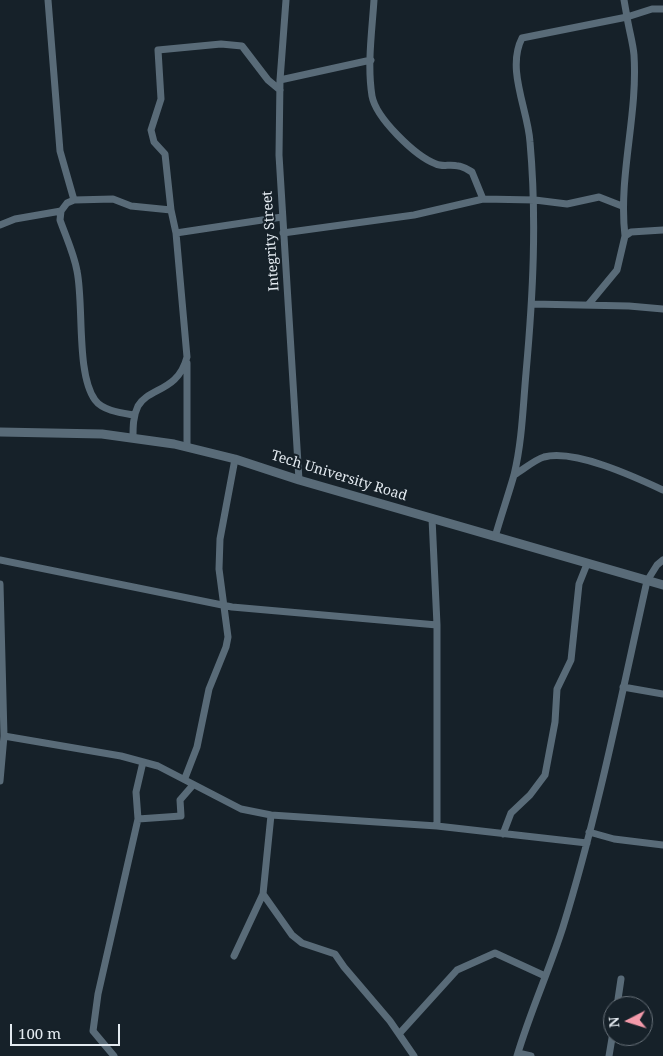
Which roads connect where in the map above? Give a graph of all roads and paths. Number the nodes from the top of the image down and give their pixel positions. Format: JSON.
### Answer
{"nodes":[{"id":1,"x":48,"y":0,"type":"edge"},
{"id":2,"x":286,"y":0,"type":"edge"},
{"id":3,"x":374,"y":0,"type":"edge"},
{"id":4,"x":624,"y":0,"type":"edge"},
{"id":5,"x":663,"y":9,"type":"edge"},
{"id":6,"x":627,"y":17,"type":"junction"},
{"id":7,"x":371,"y":60,"type":"junction"},
{"id":8,"x":280,"y":80,"type":"junction"},
{"id":9,"x":280,"y":90,"type":"junction"},
{"id":10,"x":483,"y":199,"type":"junction"},
{"id":11,"x":74,"y":200,"type":"junction"},
{"id":12,"x":535,"y":200,"type":"junction"},
{"id":13,"x":622,"y":206,"type":"junction"},
{"id":14,"x":171,"y":210,"type":"junction"},
{"id":15,"x":61,"y":211,"type":"junction"},
{"id":16,"x":282,"y":218,"type":"junction"},
{"id":17,"x":0,"y":225,"type":"edge"},
{"id":18,"x":663,"y":230,"type":"edge"},
{"id":19,"x":283,"y":233,"type":"junction"},
{"id":20,"x":176,"y":234,"type":"junction"},
{"id":21,"x":625,"y":236,"type":"junction"},
{"id":22,"x":532,"y":304,"type":"junction"},
{"id":23,"x":588,"y":306,"type":"junction"},
{"id":24,"x":663,"y":309,"type":"edge"},
{"id":25,"x":187,"y":357,"type":"junction"},
{"id":26,"x":134,"y":415,"type":"junction"},
{"id":27,"x":0,"y":432,"type":"edge"},
{"id":28,"x":133,"y":438,"type":"junction"},
{"id":29,"x":187,"y":447,"type":"junction"},
{"id":30,"x":235,"y":459,"type":"junction"},
{"id":31,"x":514,"y":475,"type":"junction"},
{"id":32,"x":299,"y":480,"type":"junction"},
{"id":33,"x":663,"y":490,"type":"edge"},
{"id":34,"x":432,"y":518,"type":"junction"},
{"id":35,"x":495,"y":537,"type":"junction"},
{"id":36,"x":0,"y":560,"type":"edge"},
{"id":37,"x":663,"y":560,"type":"edge"},
{"id":38,"x":587,"y":564,"type":"junction"},
{"id":39,"x":647,"y":581,"type":"junction"},
{"id":40,"x":0,"y":584,"type":"edge"},
{"id":41,"x":663,"y":585,"type":"edge"},
{"id":42,"x":222,"y":605,"type":"junction"},
{"id":43,"x":1,"y":618,"type":"edge"},
{"id":44,"x":437,"y":625,"type":"junction"},
{"id":45,"x":1,"y":680,"type":"edge"},
{"id":46,"x":623,"y":687,"type":"junction"},
{"id":47,"x":663,"y":694,"type":"edge"},
{"id":48,"x":4,"y":736,"type":"junction"},
{"id":49,"x":143,"y":762,"type":"junction"},
{"id":50,"x":185,"y":778,"type":"junction"},
{"id":51,"x":0,"y":781,"type":"edge"},
{"id":52,"x":193,"y":786,"type":"junction"},
{"id":53,"x":271,"y":815,"type":"junction"},
{"id":54,"x":138,"y":819,"type":"junction"},
{"id":55,"x":437,"y":826,"type":"junction"},
{"id":56,"x":589,"y":832,"type":"junction"},
{"id":57,"x":503,"y":834,"type":"junction"},
{"id":58,"x":586,"y":843,"type":"junction"},
{"id":59,"x":663,"y":845,"type":"edge"},
{"id":60,"x":263,"y":894,"type":"junction"},
{"id":61,"x":234,"y":956,"type":"dead end"},
{"id":62,"x":545,"y":976,"type":"junction"},
{"id":63,"x":622,"y":979,"type":"dead end"},
{"id":64,"x":619,"y":996,"type":"edge"},
{"id":65,"x":399,"y":1034,"type":"junction"},
{"id":66,"x":517,"y":1055,"type":"edge"},
{"id":67,"x":114,"y":1056,"type":"edge"},
{"id":68,"x":414,"y":1056,"type":"edge"},
{"id":69,"x":531,"y":1056,"type":"edge"}],
"edges":[{"from":1,"to":11,"type":"street"},
{"from":2,"to":8,"type":"street","name":"Integrity Street"},
{"from":3,"to":7,"type":"street"},
{"from":4,"to":6,"type":"street"},
{"from":5,"to":6,"type":"street"},
{"from":6,"to":12,"type":"street"},
{"from":6,"to":13,"type":"street"},
{"from":7,"to":8,"type":"street"},
{"from":7,"to":10,"type":"street"},
{"from":8,"to":9,"type":"street","name":"Integrity Street"},
{"from":9,"to":14,"type":"street"},
{"from":9,"to":16,"type":"street","name":"Integrity Street"},
{"from":10,"to":12,"type":"street"},
{"from":10,"to":19,"type":"street"},
{"from":11,"to":14,"type":"street"},
{"from":11,"to":15,"type":"street"},
{"from":12,"to":13,"type":"street"},
{"from":12,"to":22,"type":"street"},
{"from":13,"to":21,"type":"street"},
{"from":14,"to":20,"type":"street"},
{"from":15,"to":17,"type":"street"},
{"from":15,"to":26,"type":"street"},
{"from":16,"to":19,"type":"street","name":"Integrity Street"},
{"from":16,"to":20,"type":"street"},
{"from":18,"to":21,"type":"street"},
{"from":19,"to":32,"type":"street","name":"Integrity Street"},
{"from":20,"to":25,"type":"street"},
{"from":21,"to":23,"type":"street"},
{"from":22,"to":23,"type":"street"},
{"from":22,"to":31,"type":"street"},
{"from":23,"to":24,"type":"street"},
{"from":25,"to":26,"type":"street"},
{"from":25,"to":29,"type":"street"},
{"from":26,"to":28,"type":"street"},
{"from":27,"to":28,"type":"street","name":"Tech University Road"},
{"from":28,"to":29,"type":"street","name":"Tech University Road"},
{"from":29,"to":30,"type":"street","name":"Tech University Road"},
{"from":30,"to":32,"type":"street","name":"Tech University Road"},
{"from":30,"to":42,"type":"street"},
{"from":31,"to":33,"type":"street"},
{"from":31,"to":35,"type":"street"},
{"from":32,"to":34,"type":"street","name":"Tech University Road"},
{"from":34,"to":35,"type":"street","name":"Tech University Road"},
{"from":34,"to":44,"type":"street"},
{"from":35,"to":38,"type":"street","name":"Tech University Road"},
{"from":36,"to":42,"type":"street"},
{"from":37,"to":39,"type":"street"},
{"from":38,"to":39,"type":"street","name":"Tech University Road"},
{"from":38,"to":57,"type":"street"},
{"from":39,"to":41,"type":"street","name":"Tech University Road"},
{"from":39,"to":46,"type":"street"},
{"from":40,"to":43,"type":"street"},
{"from":42,"to":44,"type":"street"},
{"from":42,"to":50,"type":"street"},
{"from":43,"to":45,"type":"street"},
{"from":44,"to":55,"type":"street"},
{"from":45,"to":48,"type":"street"},
{"from":46,"to":47,"type":"street"},
{"from":46,"to":56,"type":"street"},
{"from":48,"to":49,"type":"street"},
{"from":48,"to":51,"type":"street"},
{"from":49,"to":50,"type":"street"},
{"from":49,"to":54,"type":"street"},
{"from":50,"to":52,"type":"street"},
{"from":52,"to":53,"type":"street"},
{"from":52,"to":54,"type":"street"},
{"from":53,"to":55,"type":"street"},
{"from":53,"to":60,"type":"street"},
{"from":54,"to":67,"type":"street"},
{"from":55,"to":57,"type":"street"},
{"from":56,"to":58,"type":"street"},
{"from":56,"to":59,"type":"street"},
{"from":57,"to":58,"type":"street"},
{"from":58,"to":62,"type":"street"},
{"from":60,"to":61,"type":"street"},
{"from":60,"to":65,"type":"street"},
{"from":62,"to":65,"type":"street"},
{"from":62,"to":66,"type":"street"},
{"from":63,"to":64,"type":"street"},
{"from":65,"to":68,"type":"street"},
{"from":66,"to":69,"type":"street"}]}
